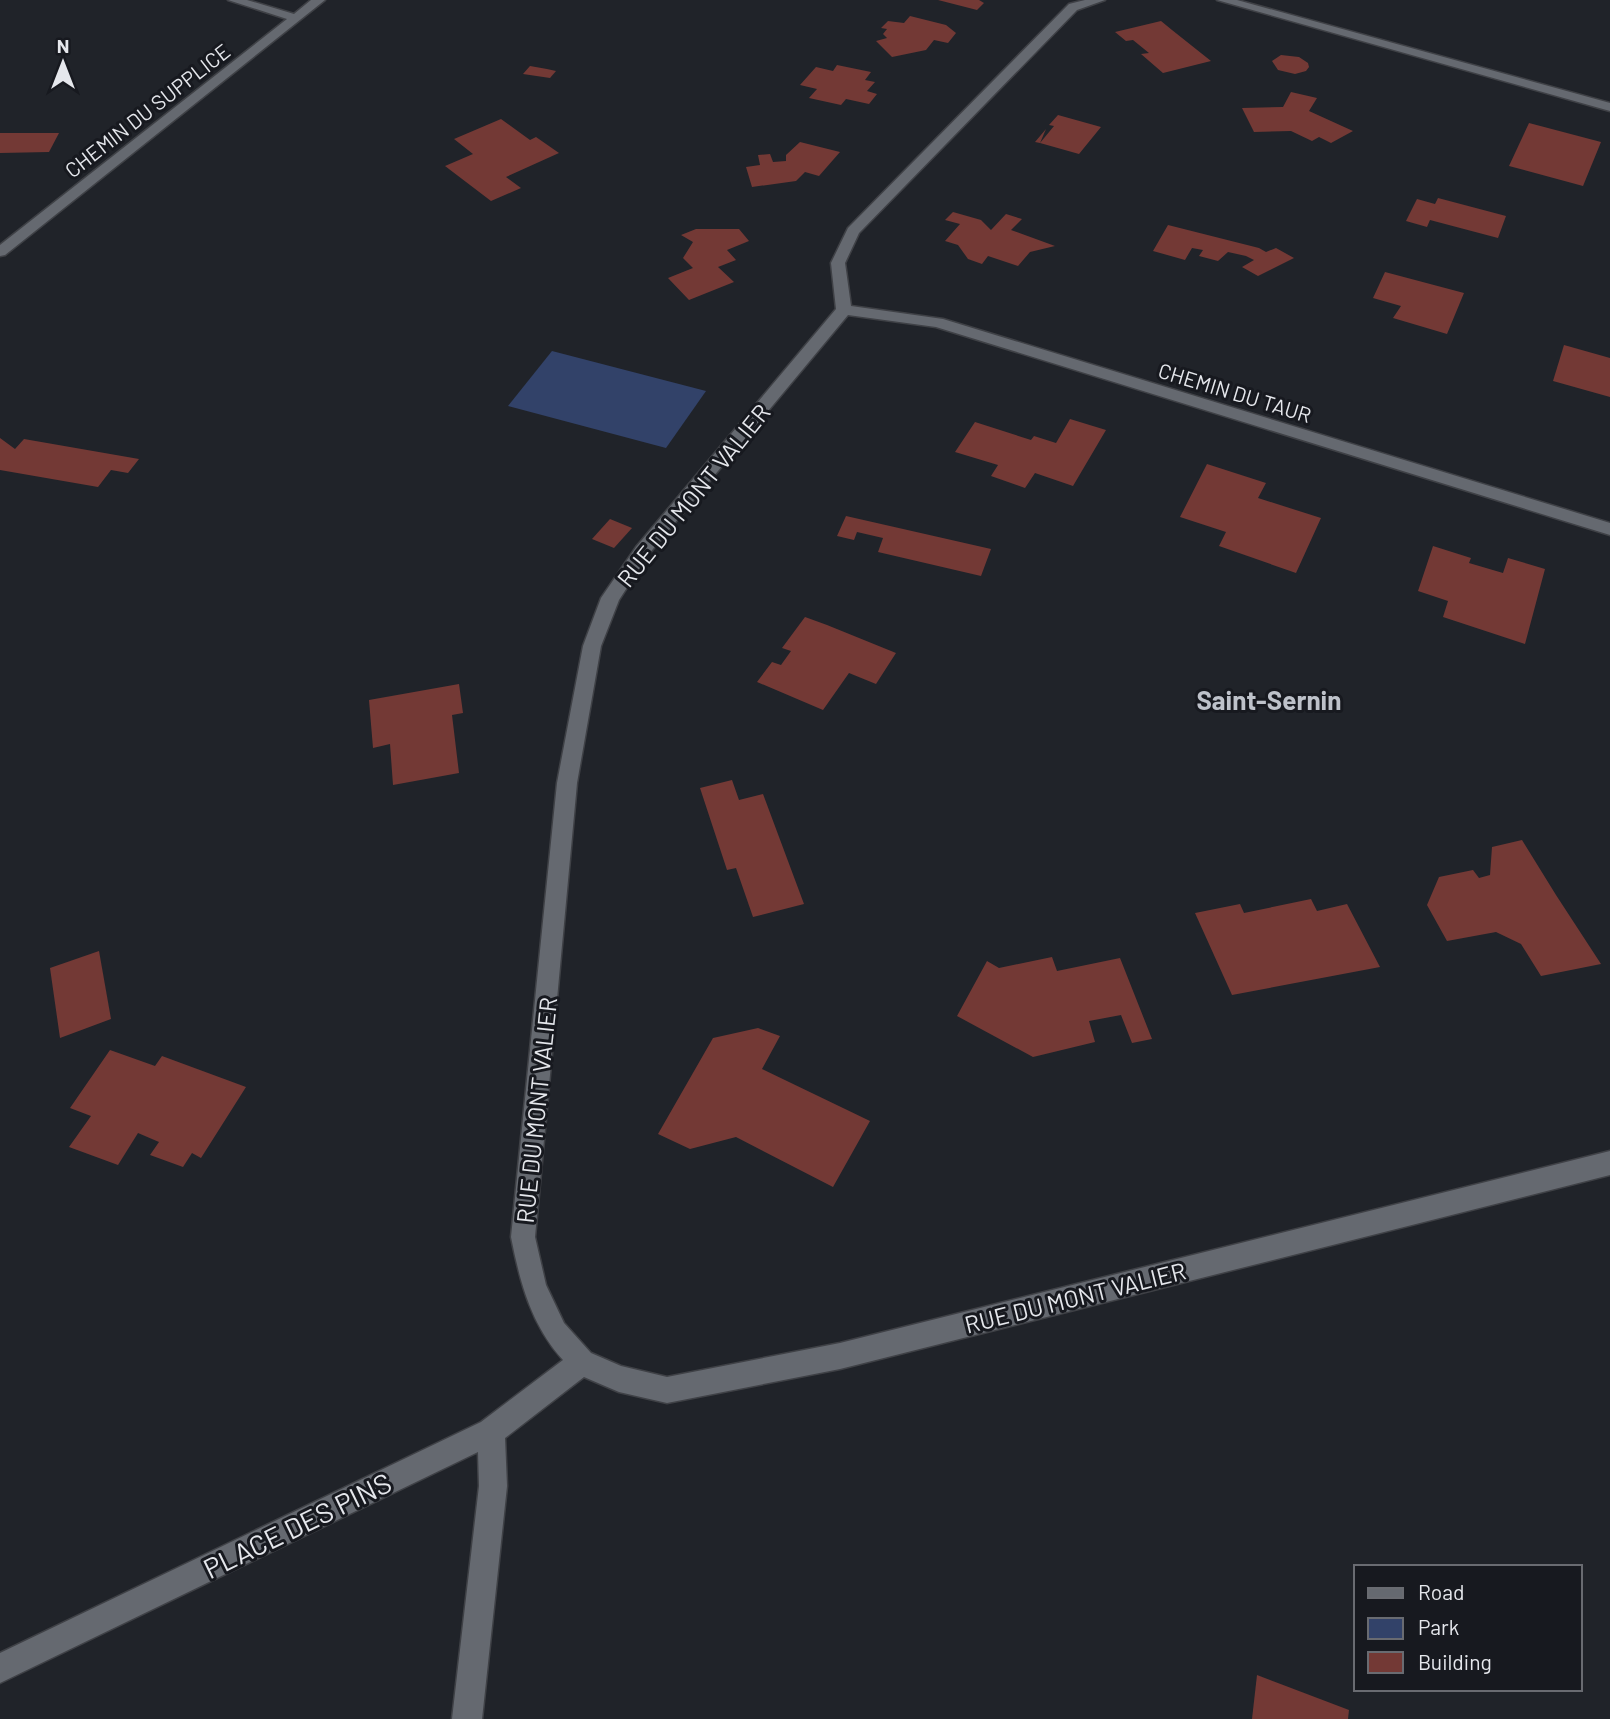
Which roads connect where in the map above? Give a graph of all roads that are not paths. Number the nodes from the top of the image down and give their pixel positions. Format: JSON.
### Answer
{"nodes":[{"id":1,"x":234,"y":0,"type":"edge"},
{"id":2,"x":319,"y":0,"type":"edge"},
{"id":3,"x":1099,"y":0,"type":"edge"},
{"id":4,"x":1223,"y":0,"type":"edge"},
{"id":5,"x":1072,"y":4,"type":"edge"},
{"id":6,"x":296,"y":18,"type":"junction"},
{"id":7,"x":1610,"y":107,"type":"edge"},
{"id":8,"x":0,"y":253,"type":"edge"},
{"id":9,"x":844,"y":310,"type":"junction"},
{"id":10,"x":1610,"y":529,"type":"edge"},
{"id":11,"x":1610,"y":1163,"type":"edge"},
{"id":12,"x":582,"y":1362,"type":"junction"},
{"id":13,"x":491,"y":1432,"type":"junction"},
{"id":14,"x":0,"y":1668,"type":"edge"},
{"id":15,"x":467,"y":1719,"type":"edge"}],
"edges":[{"from":1,"to":6,"type":"street"},
{"from":2,"to":6,"type":"street","name":"CHEMIN DU SUPPLICE"},
{"from":3,"to":5,"type":"street"},
{"from":4,"to":7,"type":"street"},
{"from":5,"to":9,"type":"street"},
{"from":6,"to":8,"type":"street","name":"CHEMIN DU SUPPLICE"},
{"from":9,"to":10,"type":"street","name":"CHEMIN DU TAUR"},
{"from":9,"to":12,"type":"street","name":"RUE DU MONT VALIER"},
{"from":11,"to":12,"type":"street","name":"RUE DU MONT VALIER"},
{"from":12,"to":13,"type":"street","name":"PLACE DES PINS"},
{"from":13,"to":14,"type":"street","name":"PLACE DES PINS"},
{"from":13,"to":15,"type":"street"}]}
